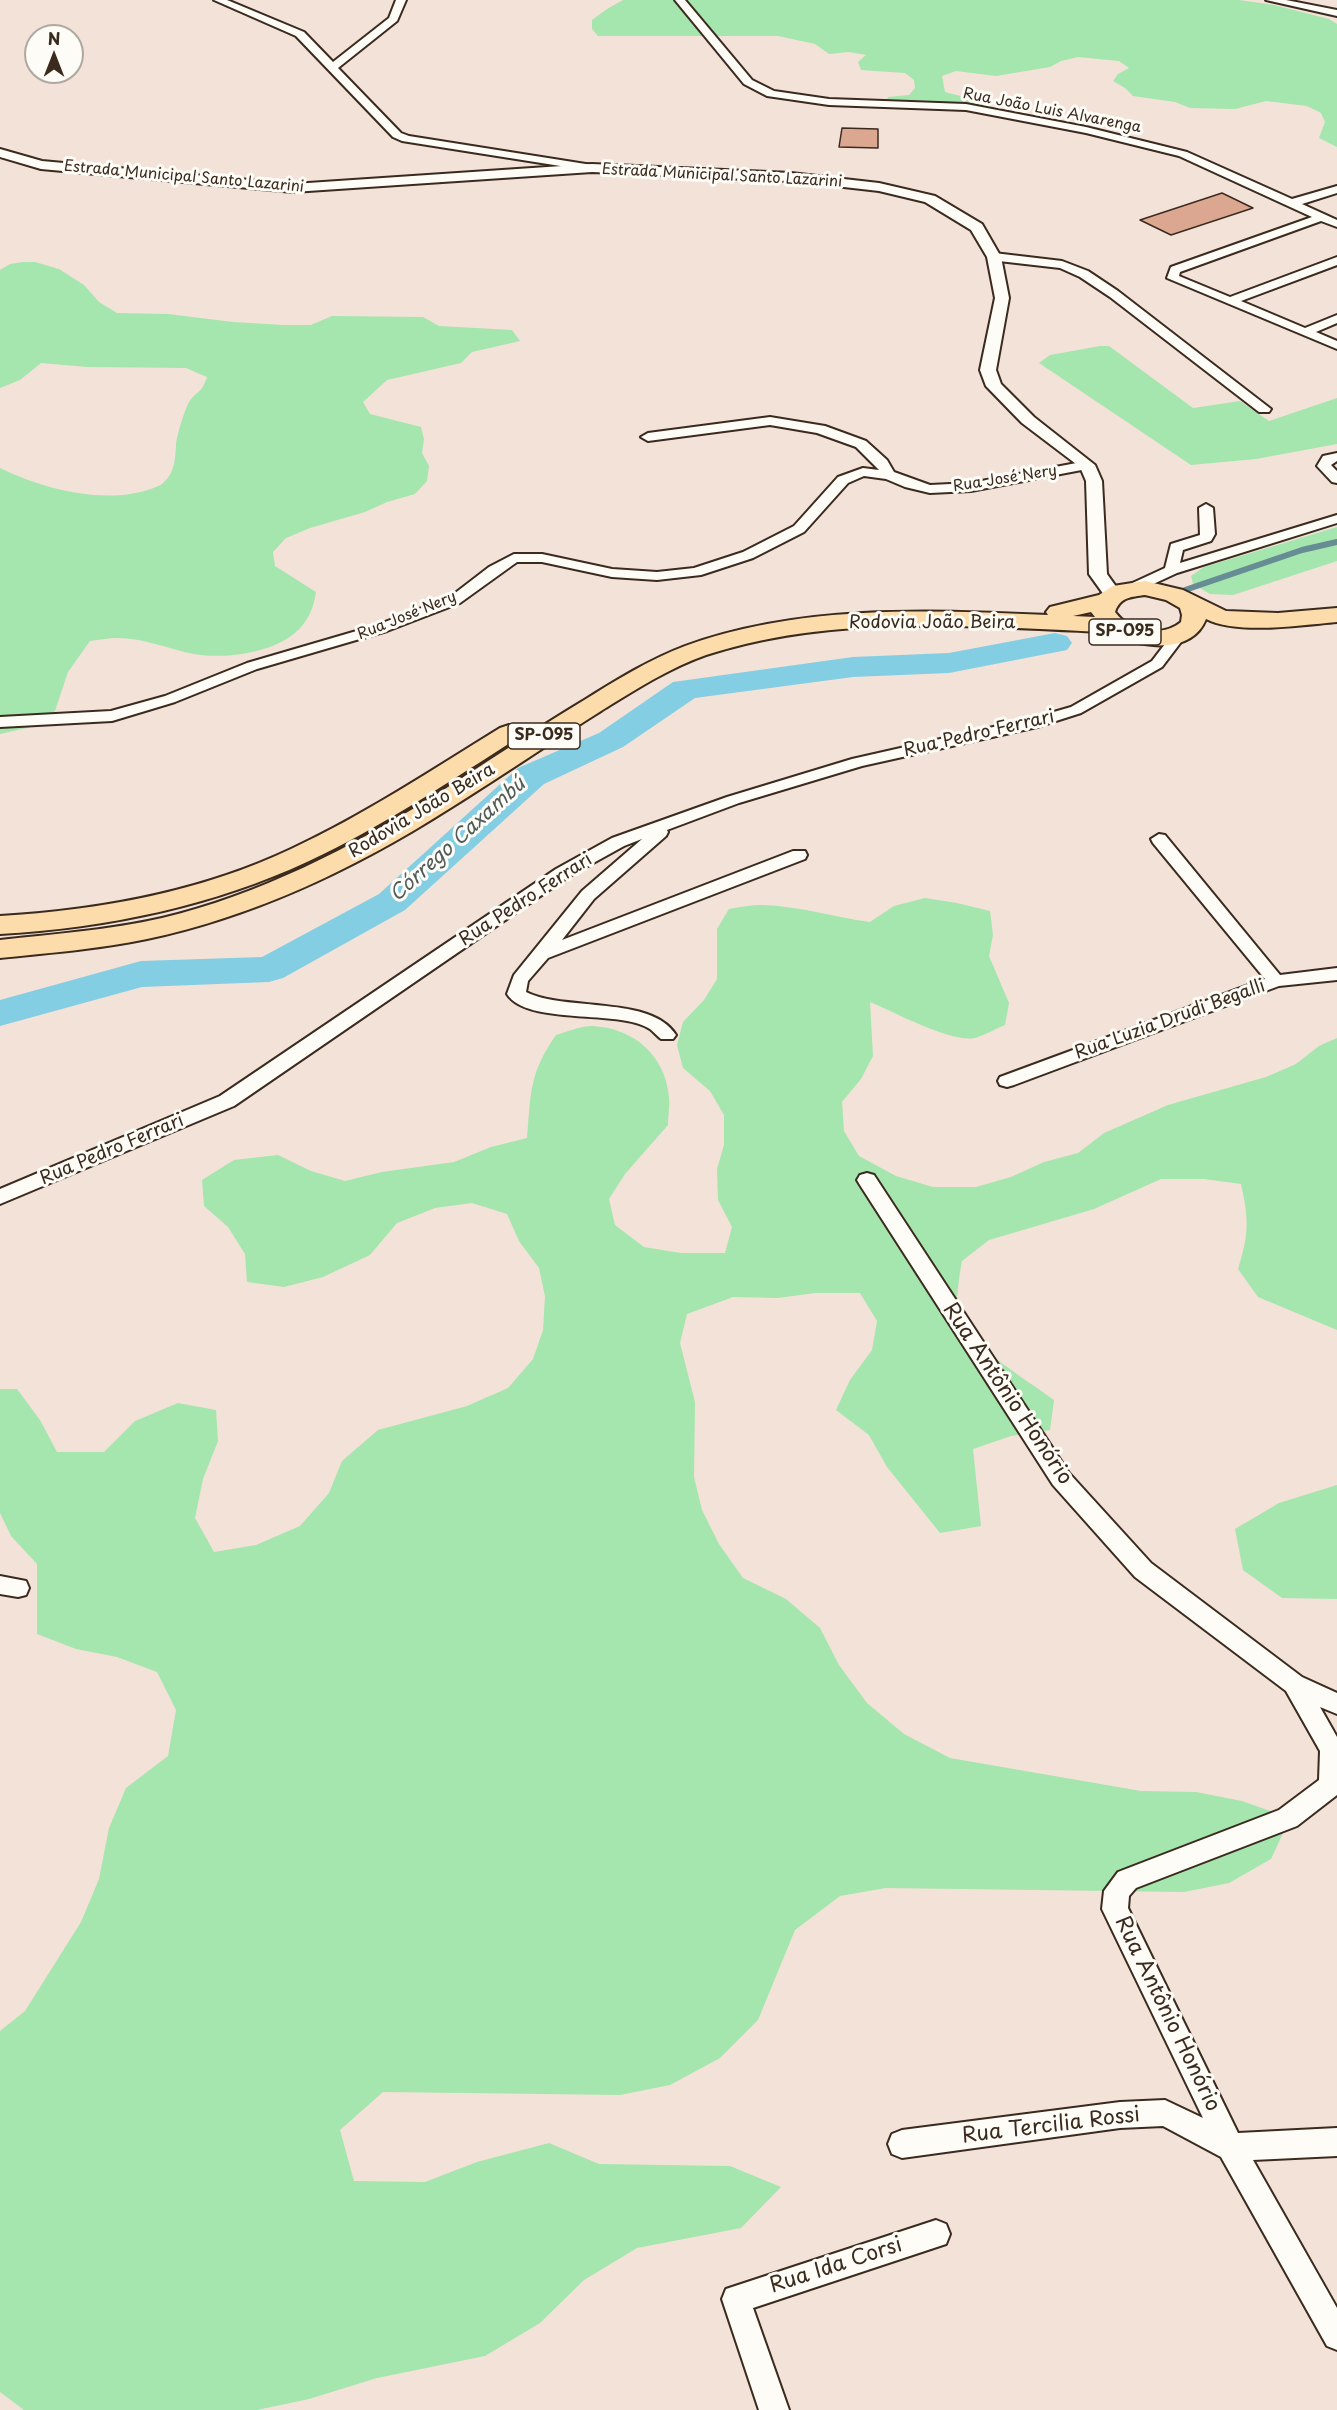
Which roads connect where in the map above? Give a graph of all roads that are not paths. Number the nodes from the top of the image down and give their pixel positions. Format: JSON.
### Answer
{"nodes":[{"id":1,"x":219,"y":0,"type":"edge"},
{"id":2,"x":401,"y":0,"type":"edge"},
{"id":3,"x":680,"y":0,"type":"edge"},
{"id":4,"x":1271,"y":0,"type":"edge"},
{"id":5,"x":1304,"y":3,"type":"edge"},
{"id":6,"x":1337,"y":13,"type":"edge"},
{"id":7,"x":332,"y":68,"type":"junction"},
{"id":8,"x":0,"y":153,"type":"edge"},
{"id":9,"x":592,"y":168,"type":"junction"},
{"id":10,"x":1337,"y":189,"type":"edge"},
{"id":11,"x":1292,"y":203,"type":"junction"},
{"id":12,"x":1322,"y":217,"type":"junction"},
{"id":13,"x":1337,"y":224,"type":"edge"},
{"id":14,"x":994,"y":257,"type":"junction"},
{"id":15,"x":1337,"y":261,"type":"edge"},
{"id":16,"x":1231,"y":301,"type":"junction"},
{"id":17,"x":1337,"y":319,"type":"edge"},
{"id":18,"x":1305,"y":332,"type":"junction"},
{"id":19,"x":1337,"y":345,"type":"edge"},
{"id":20,"x":1264,"y":409,"type":"dead end"},
{"id":21,"x":648,"y":437,"type":"dead end"},
{"id":22,"x":1337,"y":457,"type":"edge"},
{"id":23,"x":1087,"y":465,"type":"junction"},
{"id":24,"x":889,"y":475,"type":"junction"},
{"id":25,"x":1337,"y":479,"type":"edge"},
{"id":26,"x":1206,"y":508,"type":"dead end"},
{"id":27,"x":1337,"y":519,"type":"edge"},
{"id":28,"x":1172,"y":570,"type":"junction"},
{"id":29,"x":1117,"y":594,"type":"junction"},
{"id":30,"x":1182,"y":599,"type":"junction"},
{"id":31,"x":1337,"y":615,"type":"edge"},
{"id":32,"x":1112,"y":625,"type":"junction"},
{"id":33,"x":1337,"y":627,"type":"edge"},
{"id":34,"x":1182,"y":632,"type":"junction"},
{"id":35,"x":1147,"y":637,"type":"junction"},
{"id":36,"x":1157,"y":664,"type":"junction"},
{"id":37,"x":0,"y":722,"type":"edge"},
{"id":38,"x":671,"y":822,"type":"junction"},
{"id":39,"x":1159,"y":838,"type":"dead end"},
{"id":40,"x":799,"y":855,"type":"dead end"},
{"id":41,"x":0,"y":925,"type":"edge"},
{"id":42,"x":0,"y":949,"type":"edge"},
{"id":43,"x":542,"y":954,"type":"junction"},
{"id":44,"x":1337,"y":974,"type":"edge"},
{"id":45,"x":1276,"y":981,"type":"junction"},
{"id":46,"x":667,"y":1035,"type":"dead end"},
{"id":47,"x":1007,"y":1081,"type":"dead end"},
{"id":48,"x":867,"y":1180,"type":"dead end"},
{"id":49,"x":0,"y":1197,"type":"edge"},
{"id":50,"x":1294,"y":1684,"type":"junction"},
{"id":51,"x":1337,"y":1704,"type":"edge"},
{"id":52,"x":1337,"y":2142,"type":"edge"},
{"id":53,"x":902,"y":2144,"type":"dead end"},
{"id":54,"x":1231,"y":2147,"type":"junction"},
{"id":55,"x":936,"y":2234,"type":"dead end"},
{"id":56,"x":1337,"y":2336,"type":"edge"},
{"id":57,"x":774,"y":2410,"type":"edge"}],
"edges":[{"from":1,"to":7,"type":"street"},
{"from":2,"to":7,"type":"street"},
{"from":3,"to":11,"type":"street","name":"Rua João Luis Alvarenga"},
{"from":4,"to":5,"type":"street"},
{"from":5,"to":6,"type":"street"},
{"from":7,"to":9,"type":"street"},
{"from":8,"to":9,"type":"street","name":"Estrada Municipal Santo Lazarini"},
{"from":9,"to":14,"type":"street","name":"Estrada Municipal Santo Lazarini"},
{"from":10,"to":11,"type":"street"},
{"from":11,"to":12,"type":"street","name":"Rua João Luis Alvarenga"},
{"from":12,"to":13,"type":"street","name":"Rua João Luis Alvarenga"},
{"from":12,"to":16,"type":"street"},
{"from":14,"to":20,"type":"street"},
{"from":14,"to":23,"type":"street","name":"Estrada Municipal Santo Lazarini"},
{"from":15,"to":16,"type":"street"},
{"from":16,"to":18,"type":"street"},
{"from":17,"to":18,"type":"street"},
{"from":18,"to":19,"type":"street"},
{"from":21,"to":24,"type":"street","name":"Rua José Nery"},
{"from":22,"to":25,"type":"street"},
{"from":23,"to":24,"type":"street","name":"Rua José Nery"},
{"from":23,"to":29,"type":"street"},
{"from":24,"to":37,"type":"street","name":"Rua José Nery"},
{"from":26,"to":28,"type":"street"},
{"from":27,"to":28,"type":"street"},
{"from":28,"to":29,"type":"street"},
{"from":29,"to":30,"type":"main road","number":"SP-095"},
{"from":29,"to":32,"type":"main road","number":"SP-095"},
{"from":29,"to":41,"type":"main road","name":"Rodovia João Beira","number":"SP-095"},
{"from":30,"to":31,"type":"main road","number":"SP-095"},
{"from":30,"to":34,"type":"main road","number":"SP-095"},
{"from":32,"to":35,"type":"main road","number":"SP-095"},
{"from":32,"to":42,"type":"main road","name":"Rodovia João Beira","number":"SP-095"},
{"from":33,"to":34,"type":"main road","number":"SP-095"},
{"from":34,"to":35,"type":"main road","number":"SP-095"},
{"from":34,"to":36,"type":"street","name":"Rua Pedro Ferrari"},
{"from":35,"to":36,"type":"street"},
{"from":36,"to":38,"type":"street","name":"Rua Pedro Ferrari"},
{"from":38,"to":43,"type":"street"},
{"from":38,"to":49,"type":"street","name":"Rua Pedro Ferrari"},
{"from":39,"to":45,"type":"street"},
{"from":40,"to":43,"type":"street"},
{"from":43,"to":46,"type":"street"},
{"from":44,"to":45,"type":"street","name":"Rua Luzia Drudi Begalli"},
{"from":45,"to":47,"type":"street","name":"Rua Luzia Drudi Begalli"},
{"from":48,"to":50,"type":"street","name":"Rua Antônio Honório"},
{"from":50,"to":51,"type":"street"},
{"from":50,"to":54,"type":"street","name":"Rua Antônio Honório"},
{"from":52,"to":54,"type":"street"},
{"from":53,"to":54,"type":"street","name":"Rua Tercilia Rossi"},
{"from":54,"to":56,"type":"street","name":"Rua Antônio Honório"},
{"from":55,"to":57,"type":"street","name":"Rua Ida Corsi"}]}
